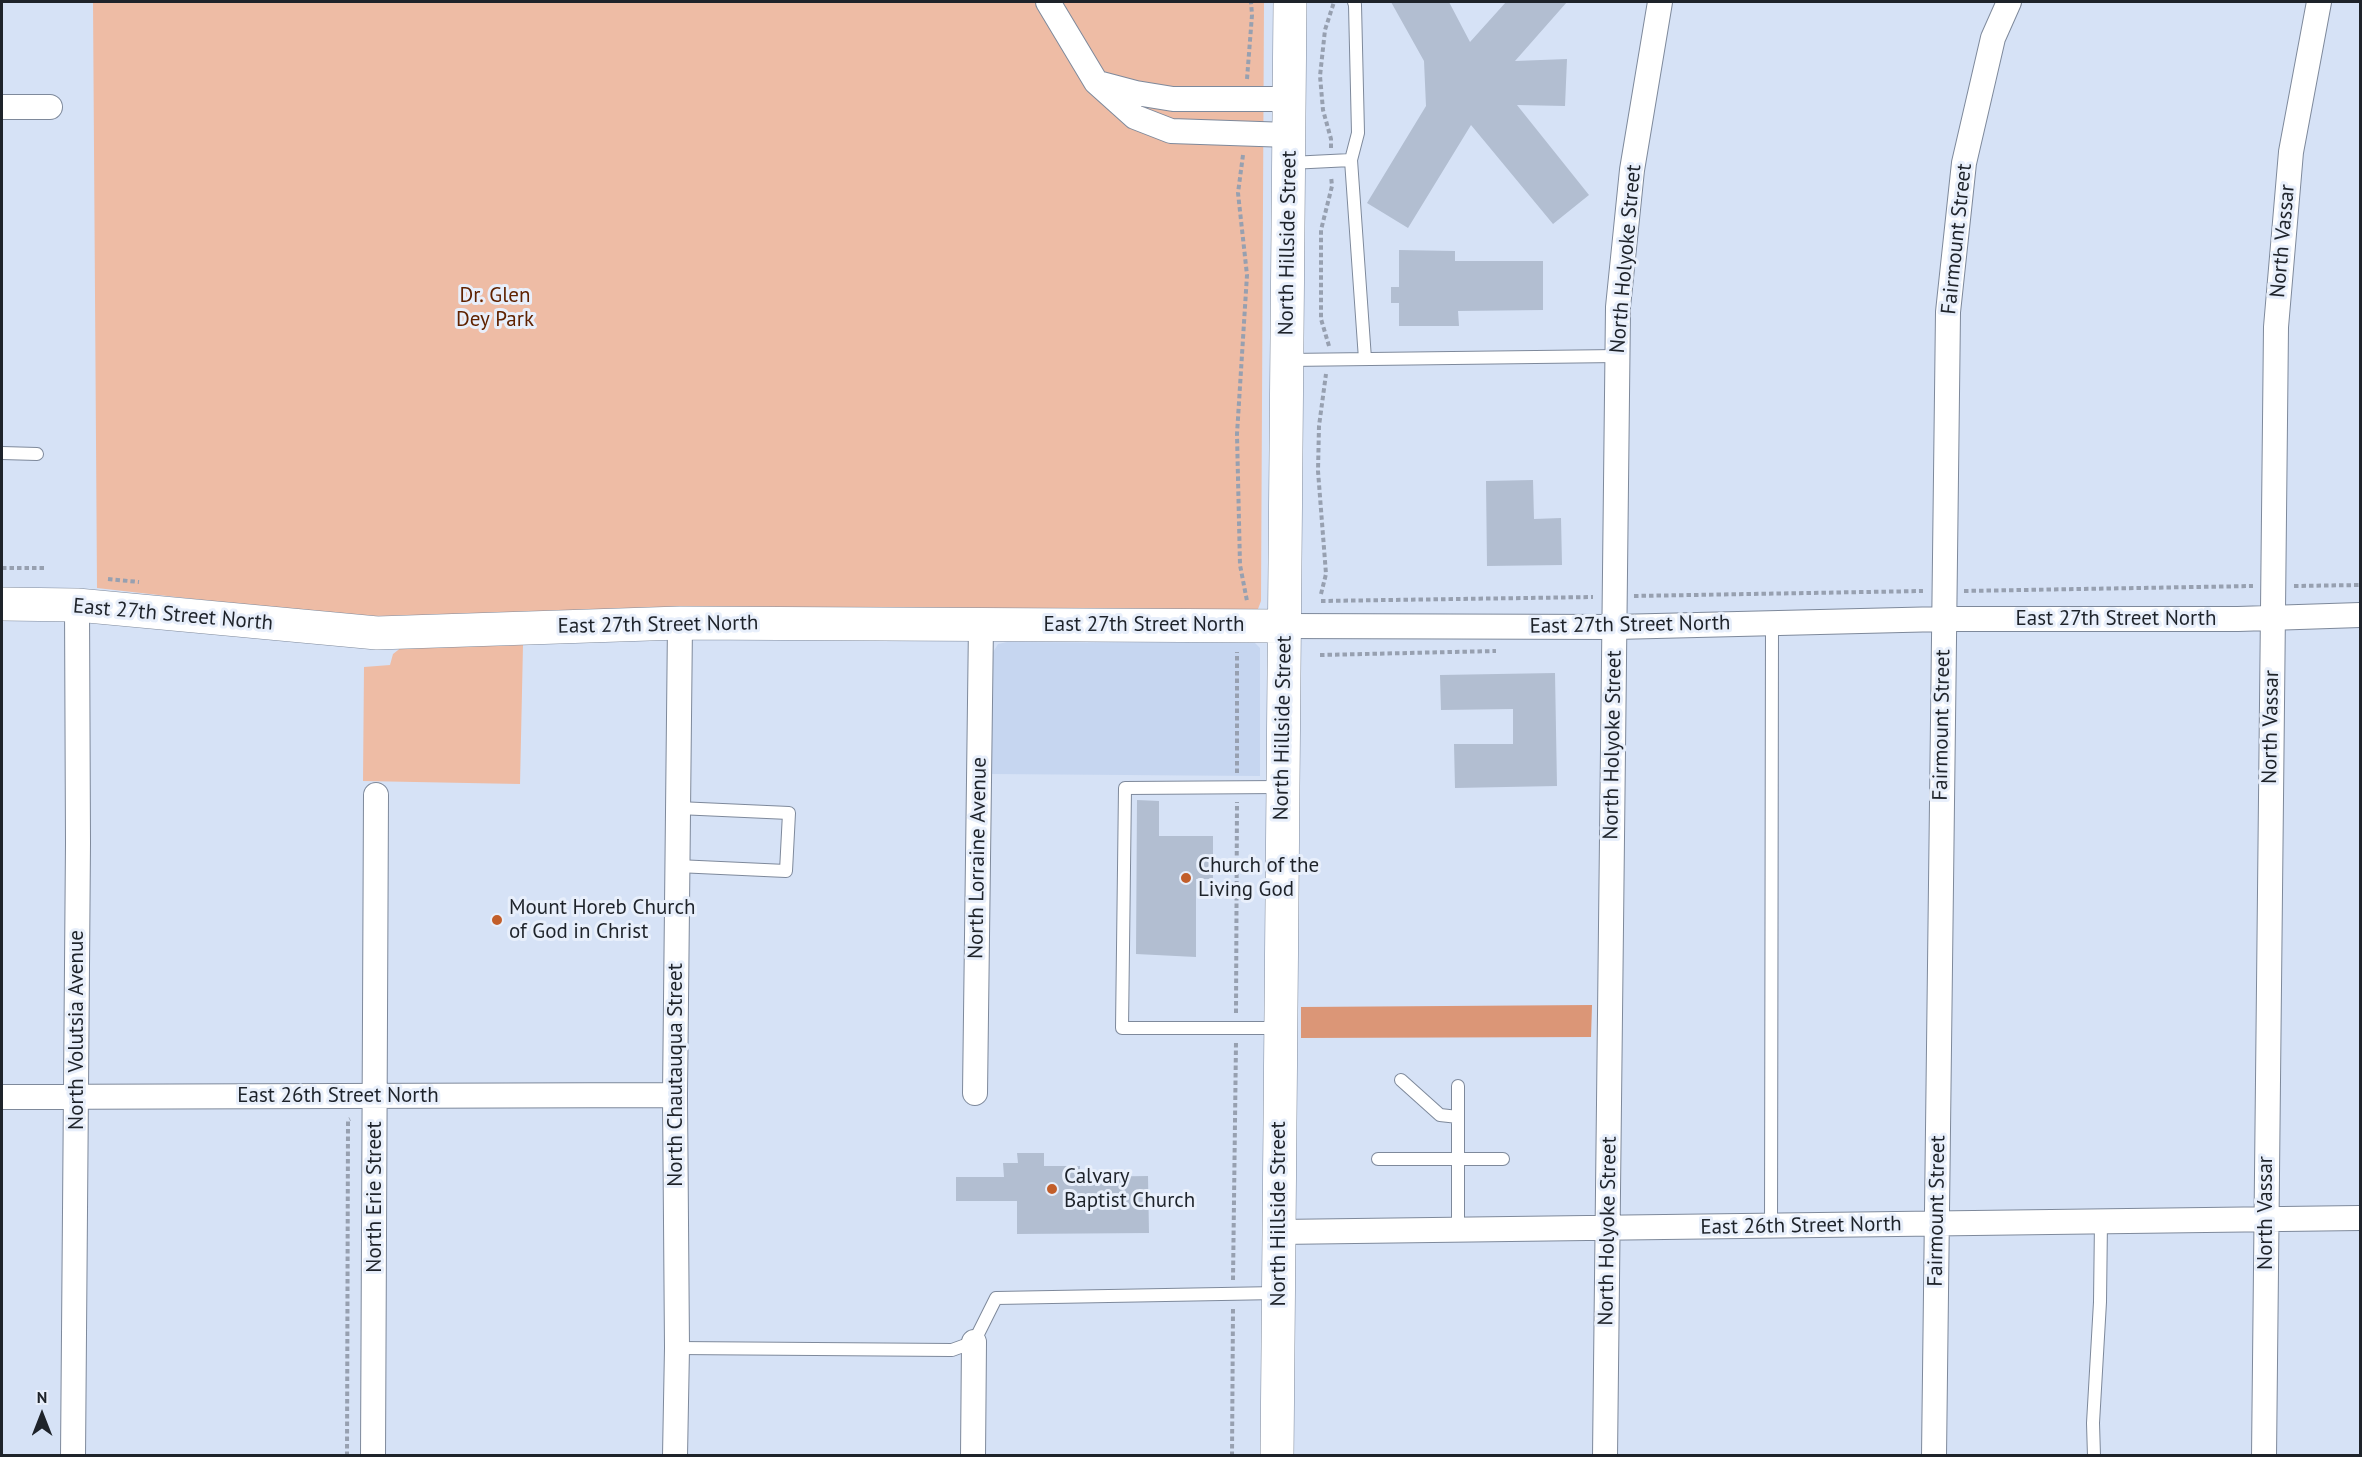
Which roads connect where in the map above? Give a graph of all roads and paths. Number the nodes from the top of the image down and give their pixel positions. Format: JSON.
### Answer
{"nodes":[{"id":1,"x":1048,"y":2,"type":"edge"},
{"id":2,"x":1251,"y":2,"type":"edge"},
{"id":3,"x":1290,"y":2,"type":"edge"},
{"id":4,"x":1334,"y":2,"type":"edge"},
{"id":5,"x":1354,"y":2,"type":"edge"},
{"id":6,"x":1660,"y":2,"type":"edge"},
{"id":7,"x":2009,"y":2,"type":"edge"},
{"id":8,"x":2319,"y":2,"type":"edge"},
{"id":9,"x":1096,"y":82,"type":"junction"},
{"id":10,"x":1246,"y":99,"type":"junction"},
{"id":11,"x":1289,"y":99,"type":"junction"},
{"id":12,"x":2,"y":107,"type":"edge"},
{"id":13,"x":50,"y":107,"type":"dead end"},
{"id":14,"x":1244,"y":133,"type":"junction"},
{"id":15,"x":1289,"y":149,"type":"junction"},
{"id":16,"x":1352,"y":160,"type":"junction"},
{"id":17,"x":1331,"y":161,"type":"junction"},
{"id":18,"x":1618,"y":356,"type":"junction"},
{"id":19,"x":1328,"y":359,"type":"junction"},
{"id":20,"x":1365,"y":359,"type":"junction"},
{"id":21,"x":1287,"y":360,"type":"junction"},
{"id":22,"x":2,"y":453,"type":"edge"},
{"id":23,"x":37,"y":454,"type":"dead end"},
{"id":24,"x":2,"y":568,"type":"edge"},
{"id":25,"x":45,"y":568,"type":"dead end"},
{"id":26,"x":2361,"y":585,"type":"edge"},
{"id":27,"x":2272,"y":586,"type":"junction"},
{"id":28,"x":1943,"y":591,"type":"junction"},
{"id":29,"x":1321,"y":594,"type":"dead end"},
{"id":30,"x":1615,"y":596,"type":"junction"},
{"id":31,"x":1321,"y":601,"type":"dead end"},
{"id":32,"x":2,"y":604,"type":"edge"},
{"id":33,"x":1247,"y":604,"type":"dead end"},
{"id":34,"x":77,"y":605,"type":"junction"},
{"id":35,"x":2361,"y":615,"type":"edge"},
{"id":36,"x":2272,"y":618,"type":"junction"},
{"id":37,"x":1943,"y":619,"type":"junction"},
{"id":38,"x":680,"y":622,"type":"junction"},
{"id":39,"x":1772,"y":623,"type":"junction"},
{"id":40,"x":981,"y":624,"type":"junction"},
{"id":41,"x":1284,"y":626,"type":"junction"},
{"id":42,"x":1615,"y":627,"type":"junction"},
{"id":43,"x":1283,"y":787,"type":"junction"},
{"id":44,"x":376,"y":795,"type":"dead end"},
{"id":45,"x":678,"y":808,"type":"junction"},
{"id":46,"x":677,"y":866,"type":"junction"},
{"id":47,"x":1281,"y":1028,"type":"junction"},
{"id":48,"x":1401,"y":1080,"type":"dead end"},
{"id":49,"x":1458,"y":1086,"type":"dead end"},
{"id":50,"x":975,"y":1093,"type":"dead end"},
{"id":51,"x":376,"y":1095,"type":"junction"},
{"id":52,"x":675,"y":1095,"type":"junction"},
{"id":53,"x":2,"y":1097,"type":"edge"},
{"id":54,"x":76,"y":1097,"type":"junction"},
{"id":55,"x":1458,"y":1117,"type":"junction"},
{"id":56,"x":1378,"y":1159,"type":"dead end"},
{"id":57,"x":1503,"y":1159,"type":"dead end"},
{"id":58,"x":1458,"y":1160,"type":"junction"},
{"id":59,"x":2361,"y":1218,"type":"edge"},
{"id":60,"x":2266,"y":1219,"type":"junction"},
{"id":61,"x":2101,"y":1221,"type":"junction"},
{"id":62,"x":1936,"y":1223,"type":"junction"},
{"id":63,"x":1771,"y":1227,"type":"junction"},
{"id":64,"x":1608,"y":1228,"type":"junction"},
{"id":65,"x":1458,"y":1230,"type":"junction"},
{"id":66,"x":1278,"y":1232,"type":"junction"},
{"id":67,"x":1279,"y":1293,"type":"junction"},
{"id":68,"x":974,"y":1342,"type":"junction"},
{"id":69,"x":677,"y":1348,"type":"junction"},
{"id":70,"x":73,"y":1455,"type":"edge"},
{"id":71,"x":373,"y":1455,"type":"edge"},
{"id":72,"x":675,"y":1455,"type":"edge"},
{"id":73,"x":972,"y":1455,"type":"edge"},
{"id":74,"x":1277,"y":1455,"type":"edge"},
{"id":75,"x":1605,"y":1455,"type":"edge"},
{"id":76,"x":1934,"y":1455,"type":"edge"},
{"id":77,"x":2094,"y":1455,"type":"edge"},
{"id":78,"x":2264,"y":1455,"type":"edge"}],
"edges":[{"from":1,"to":9,"type":"street"},
{"from":2,"to":10,"type":"path"},
{"from":3,"to":11,"type":"main road","name":"North Hillside Street"},
{"from":4,"to":17,"type":"path"},
{"from":5,"to":16,"type":"lane"},
{"from":6,"to":18,"type":"street","name":"North Holyoke Street"},
{"from":7,"to":28,"type":"street","name":"Fairmount Street"},
{"from":8,"to":27,"type":"street","name":"North Vassar"},
{"from":9,"to":10,"type":"street"},
{"from":9,"to":14,"type":"street"},
{"from":10,"to":11,"type":"street"},
{"from":11,"to":15,"type":"main road","name":"North Hillside Street"},
{"from":12,"to":13,"type":"street"},
{"from":14,"to":15,"type":"street"},
{"from":14,"to":33,"type":"path"},
{"from":15,"to":17,"type":"lane"},
{"from":15,"to":21,"type":"main road","name":"North Hillside Street"},
{"from":16,"to":17,"type":"lane"},
{"from":16,"to":20,"type":"lane"},
{"from":17,"to":19,"type":"path"},
{"from":18,"to":20,"type":"lane"},
{"from":18,"to":30,"type":"street","name":"North Holyoke Street"},
{"from":19,"to":20,"type":"lane"},
{"from":19,"to":21,"type":"lane"},
{"from":19,"to":29,"type":"path"},
{"from":21,"to":41,"type":"main road","name":"North Hillside Street"},
{"from":22,"to":23,"type":"lane"},
{"from":24,"to":25,"type":"path"},
{"from":26,"to":27,"type":"path"},
{"from":27,"to":28,"type":"path"},
{"from":27,"to":36,"type":"street","name":"North Vassar"},
{"from":28,"to":30,"type":"path"},
{"from":28,"to":37,"type":"street","name":"Fairmount Street"},
{"from":30,"to":31,"type":"path"},
{"from":30,"to":42,"type":"street","name":"North Holyoke Street"},
{"from":32,"to":34,"type":"main road","name":"East 27th Street North"},
{"from":34,"to":38,"type":"main road","name":"East 27th Street North"},
{"from":34,"to":54,"type":"street","name":"North Volutsia Avenue"},
{"from":35,"to":36,"type":"street","name":"East 27th Street North"},
{"from":36,"to":37,"type":"street","name":"East 27th Street North"},
{"from":36,"to":60,"type":"street","name":"North Vassar"},
{"from":37,"to":39,"type":"street","name":"East 27th Street North"},
{"from":37,"to":62,"type":"street","name":"Fairmount Street"},
{"from":38,"to":40,"type":"main road","name":"East 27th Street North"},
{"from":38,"to":45,"type":"street","name":"North Chautauqua Street"},
{"from":39,"to":42,"type":"street","name":"East 27th Street North"},
{"from":39,"to":63,"type":"lane"},
{"from":40,"to":41,"type":"main road","name":"East 27th Street North"},
{"from":40,"to":50,"type":"street","name":"North Lorraine Avenue"},
{"from":41,"to":42,"type":"street","name":"East 27th Street North"},
{"from":41,"to":43,"type":"main road","name":"North Hillside Street"},
{"from":42,"to":64,"type":"street","name":"North Holyoke Street"},
{"from":43,"to":47,"type":"main road","name":"North Hillside Street"},
{"from":43,"to":47,"type":"lane"},
{"from":44,"to":51,"type":"street","name":"North Erie Street"},
{"from":45,"to":46,"type":"street","name":"North Chautauqua Street"},
{"from":45,"to":46,"type":"lane"},
{"from":46,"to":52,"type":"street","name":"North Chautauqua Street"},
{"from":47,"to":66,"type":"main road","name":"North Hillside Street"},
{"from":48,"to":55,"type":"lane"},
{"from":49,"to":55,"type":"lane"},
{"from":51,"to":52,"type":"street","name":"East 26th Street North"},
{"from":51,"to":54,"type":"street","name":"East 26th Street North"},
{"from":51,"to":71,"type":"street","name":"North Erie Street"},
{"from":52,"to":69,"type":"street","name":"North Chautauqua Street"},
{"from":53,"to":54,"type":"street","name":"East 26th Street North"},
{"from":54,"to":70,"type":"street","name":"North Volutsia Avenue"},
{"from":55,"to":58,"type":"lane"},
{"from":56,"to":58,"type":"lane"},
{"from":57,"to":58,"type":"lane"},
{"from":58,"to":65,"type":"lane"},
{"from":59,"to":60,"type":"street","name":"East 26th Street North"},
{"from":60,"to":61,"type":"street","name":"East 26th Street North"},
{"from":60,"to":78,"type":"street","name":"North Vassar"},
{"from":61,"to":62,"type":"street","name":"East 26th Street North"},
{"from":61,"to":77,"type":"lane"},
{"from":62,"to":63,"type":"street","name":"East 26th Street North"},
{"from":62,"to":76,"type":"street","name":"Fairmount Street"},
{"from":63,"to":64,"type":"street","name":"East 26th Street North"},
{"from":64,"to":65,"type":"street","name":"East 26th Street North"},
{"from":64,"to":75,"type":"street","name":"North Holyoke Street"},
{"from":65,"to":66,"type":"street","name":"East 26th Street North"},
{"from":66,"to":67,"type":"main road","name":"North Hillside Street"},
{"from":67,"to":68,"type":"lane"},
{"from":67,"to":74,"type":"main road","name":"North Hillside Street"},
{"from":68,"to":69,"type":"lane"},
{"from":68,"to":73,"type":"street"},
{"from":69,"to":72,"type":"street","name":"North Chautauqua Street"}]}
